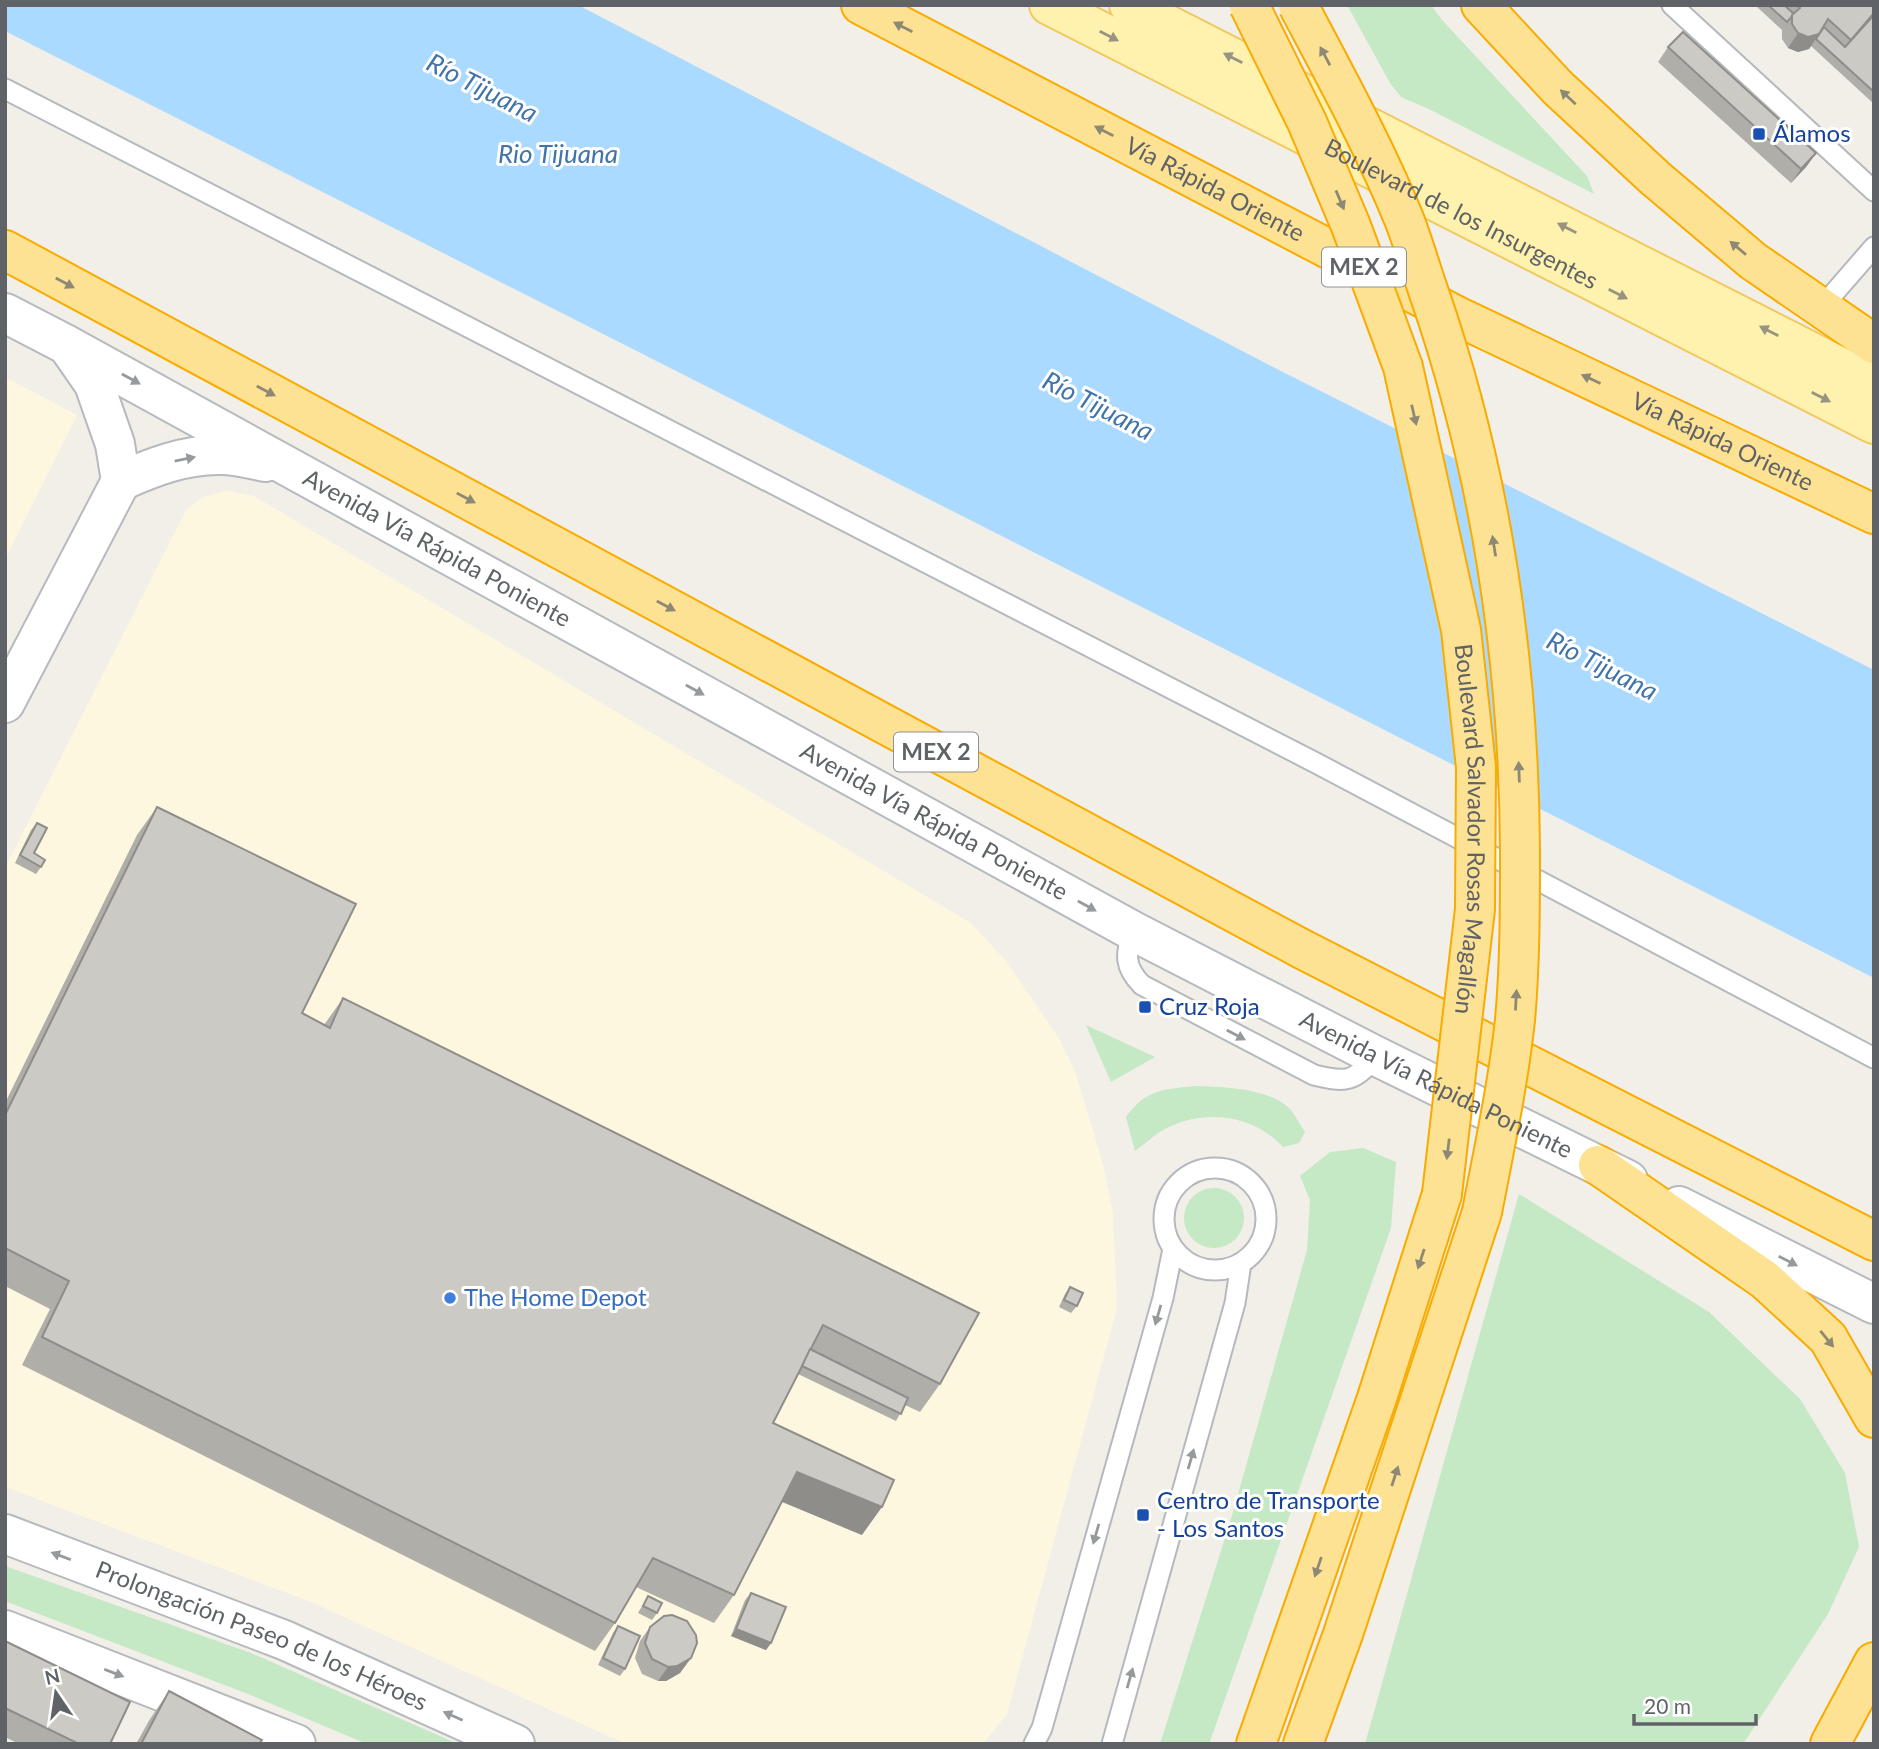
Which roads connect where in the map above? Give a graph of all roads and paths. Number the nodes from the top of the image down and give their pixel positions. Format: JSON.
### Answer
{"nodes":[{"id":1,"x":861,"y":5,"type":"edge"},
{"id":2,"x":1049,"y":5,"type":"edge"},
{"id":3,"x":1129,"y":5,"type":"edge"},
{"id":4,"x":1249,"y":5,"type":"edge"},
{"id":5,"x":1298,"y":5,"type":"edge"},
{"id":6,"x":1481,"y":5,"type":"edge"},
{"id":7,"x":1672,"y":5,"type":"edge"},
{"id":8,"x":5,"y":89,"type":"edge"},
{"id":9,"x":1874,"y":191,"type":"edge"},
{"id":10,"x":1874,"y":247,"type":"edge"},
{"id":11,"x":5,"y":250,"type":"edge"},
{"id":12,"x":1821,"y":308,"type":"junction"},
{"id":13,"x":5,"y":313,"type":"edge"},
{"id":14,"x":1871,"y":340,"type":"edge"},
{"id":15,"x":65,"y":344,"type":"junction"},
{"id":16,"x":1874,"y":384,"type":"edge"},
{"id":17,"x":1874,"y":424,"type":"edge"},
{"id":18,"x":289,"y":466,"type":"junction"},
{"id":19,"x":121,"y":481,"type":"junction"},
{"id":20,"x":1874,"y":514,"type":"edge"},
{"id":21,"x":5,"y":703,"type":"edge"},
{"id":22,"x":1874,"y":1058,"type":"edge"},
{"id":23,"x":1598,"y":1165,"type":"junction"},
{"id":24,"x":1874,"y":1241,"type":"edge"},
{"id":25,"x":1173,"y":1249,"type":"junction"},
{"id":26,"x":1241,"y":1263,"type":"junction"},
{"id":27,"x":1874,"y":1304,"type":"edge"},
{"id":28,"x":1874,"y":1418,"type":"edge"},
{"id":29,"x":5,"y":1534,"type":"edge"},
{"id":30,"x":5,"y":1630,"type":"edge"},
{"id":31,"x":1343,"y":1633,"type":"junction"},
{"id":32,"x":1874,"y":1662,"type":"edge"},
{"id":33,"x":296,"y":1744,"type":"edge"},
{"id":34,"x":515,"y":1744,"type":"edge"},
{"id":35,"x":1034,"y":1744,"type":"edge"},
{"id":36,"x":1112,"y":1744,"type":"edge"},
{"id":37,"x":1256,"y":1744,"type":"edge"},
{"id":38,"x":1303,"y":1744,"type":"edge"},
{"id":39,"x":1332,"y":1744,"type":"edge"},
{"id":40,"x":1830,"y":1744,"type":"edge"}],
"edges":[{"from":20,"to":1,"type":"highway","name":"Vía Rápida Oriente","number":"MEX 2","one_way":true},
{"from":2,"to":17,"type":"main road","name":"Boulevard de los Insurgentes","one_way":true},
{"from":16,"to":3,"type":"main road","name":"Boulevard de los Insurgentes","one_way":true},
{"from":4,"to":37,"type":"highway","name":"Boulevard Salvador Rosas Magallón","one_way":true,"bridge":true},
{"from":31,"to":5,"type":"highway","name":"Boulevard Salvador Rosas Magallón","one_way":true,"bridge":true},
{"from":12,"to":6,"type":"highway","one_way":true},
{"from":7,"to":9,"type":"lane"},
{"from":8,"to":22,"type":"lane"},
{"from":10,"to":12,"type":"lane"},
{"from":11,"to":24,"type":"highway","number":"MEX 2","one_way":true},
{"from":12,"to":14,"type":"highway"},
{"from":13,"to":15,"type":"main road","name":"Avenida Vía Rápida Poniente"},
{"from":15,"to":18,"type":"main road","name":"Avenida Vía Rápida Poniente","one_way":true},
{"from":15,"to":19,"type":"main road"},
{"from":19,"to":18,"type":"main road","one_way":true},
{"from":18,"to":23,"type":"main road","name":"Avenida Vía Rápida Poniente","one_way":true},
{"from":19,"to":21,"type":"main road"},
{"from":23,"to":27,"type":"main road","name":"Avenida Vía Rápida Poniente","one_way":true},
{"from":23,"to":28,"type":"highway","one_way":true},
{"from":25,"to":26,"type":"lane"},
{"from":25,"to":26,"type":"lane"},
{"from":25,"to":35,"type":"lane","one_way":true},
{"from":36,"to":26,"type":"lane","one_way":true},
{"from":34,"to":29,"type":"main road","name":"Prolongación Paseo de los Héroes","one_way":true},
{"from":30,"to":33,"type":"main road","one_way":true},
{"from":31,"to":38,"type":"highway","name":"Boulevard Salvador Rosas Magallón"},
{"from":31,"to":39,"type":"highway"},
{"from":32,"to":40,"type":"highway"}]}
